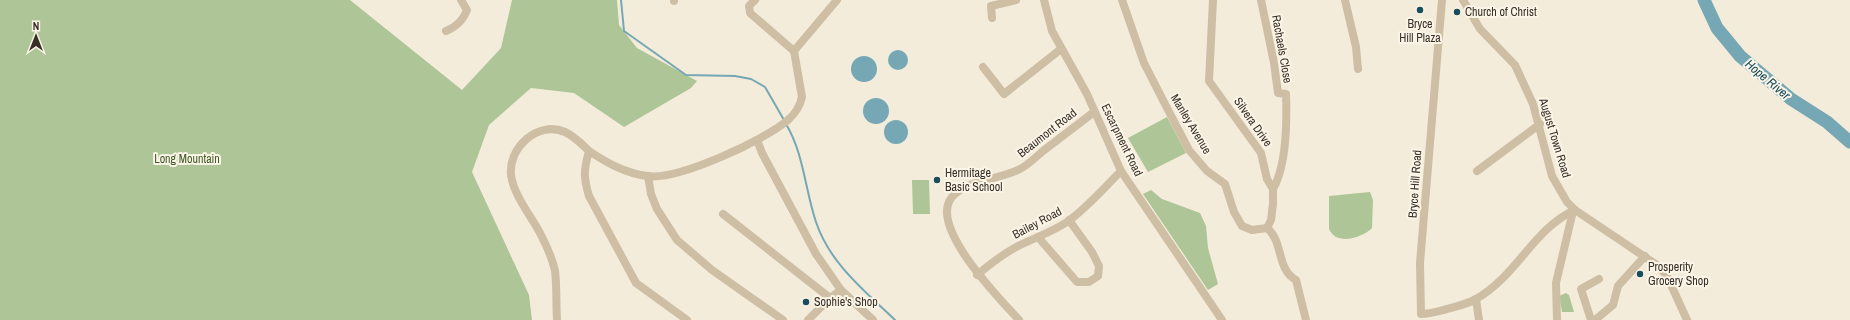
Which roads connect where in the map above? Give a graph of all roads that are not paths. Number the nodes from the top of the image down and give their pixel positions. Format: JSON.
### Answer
{"nodes":[{"id":1,"x":461,"y":0,"type":"edge"},
{"id":2,"x":755,"y":0,"type":"edge"},
{"id":3,"x":838,"y":0,"type":"edge"},
{"id":4,"x":1016,"y":0,"type":"edge"},
{"id":5,"x":1044,"y":0,"type":"edge"},
{"id":6,"x":1122,"y":0,"type":"edge"},
{"id":7,"x":1213,"y":0,"type":"edge"},
{"id":8,"x":1261,"y":0,"type":"edge"},
{"id":9,"x":1345,"y":0,"type":"edge"},
{"id":10,"x":1442,"y":0,"type":"edge"},
{"id":11,"x":1463,"y":0,"type":"edge"},
{"id":12,"x":992,"y":18,"type":"dead end"},
{"id":13,"x":446,"y":30,"type":"dead end"},
{"id":14,"x":1061,"y":49,"type":"junction"},
{"id":15,"x":794,"y":51,"type":"junction"},
{"id":16,"x":984,"y":67,"type":"dead end"},
{"id":17,"x":1358,"y":69,"type":"dead end"},
{"id":18,"x":1094,"y":112,"type":"junction"},
{"id":19,"x":1540,"y":124,"type":"junction"},
{"id":20,"x":757,"y":140,"type":"junction"},
{"id":21,"x":589,"y":150,"type":"junction"},
{"id":22,"x":1121,"y":171,"type":"junction"},
{"id":23,"x":1477,"y":171,"type":"dead end"},
{"id":24,"x":648,"y":176,"type":"junction"},
{"id":25,"x":1273,"y":190,"type":"junction"},
{"id":26,"x":1574,"y":210,"type":"junction"},
{"id":27,"x":723,"y":214,"type":"dead end"},
{"id":28,"x":1069,"y":220,"type":"junction"},
{"id":29,"x":1267,"y":228,"type":"junction"},
{"id":30,"x":1038,"y":237,"type":"junction"},
{"id":31,"x":1645,"y":256,"type":"junction"},
{"id":32,"x":977,"y":275,"type":"junction"},
{"id":33,"x":1599,"y":279,"type":"dead end"},
{"id":34,"x":841,"y":290,"type":"junction"},
{"id":35,"x":830,"y":298,"type":"junction"},
{"id":36,"x":1476,"y":299,"type":"junction"},
{"id":37,"x":557,"y":320,"type":"edge"},
{"id":38,"x":687,"y":320,"type":"edge"},
{"id":39,"x":783,"y":320,"type":"edge"},
{"id":40,"x":808,"y":320,"type":"edge"},
{"id":41,"x":873,"y":320,"type":"edge"},
{"id":42,"x":1019,"y":320,"type":"edge"},
{"id":43,"x":1222,"y":320,"type":"edge"},
{"id":44,"x":1306,"y":320,"type":"edge"},
{"id":45,"x":1478,"y":320,"type":"edge"},
{"id":46,"x":1557,"y":320,"type":"edge"},
{"id":47,"x":1591,"y":320,"type":"edge"},
{"id":48,"x":1595,"y":320,"type":"edge"},
{"id":49,"x":1687,"y":320,"type":"edge"}],
"edges":[{"from":1,"to":13,"type":"street"},
{"from":2,"to":15,"type":"street"},
{"from":3,"to":15,"type":"street"},
{"from":4,"to":12,"type":"street"},
{"from":5,"to":14,"type":"street","name":"Escarpment Road"},
{"from":6,"to":29,"type":"street","name":"Manley Avenue"},
{"from":7,"to":25,"type":"street","name":"Silvera Drive"},
{"from":8,"to":25,"type":"street","name":"Rachaels Close"},
{"from":9,"to":17,"type":"street"},
{"from":10,"to":36,"type":"street","name":"Bryce Hill Road"},
{"from":11,"to":19,"type":"street","name":"August Town Road"},
{"from":14,"to":16,"type":"street"},
{"from":14,"to":18,"type":"street","name":"Escarpment Road"},
{"from":15,"to":20,"type":"street"},
{"from":18,"to":22,"type":"street","name":"Escarpment Road"},
{"from":18,"to":32,"type":"street","name":"Beaumont Road"},
{"from":19,"to":23,"type":"street"},
{"from":19,"to":26,"type":"street","name":"August Town Road"},
{"from":20,"to":24,"type":"street"},
{"from":20,"to":34,"type":"street"},
{"from":21,"to":24,"type":"street"},
{"from":21,"to":37,"type":"street"},
{"from":21,"to":38,"type":"street"},
{"from":22,"to":28,"type":"street","name":"Bailey Road"},
{"from":22,"to":43,"type":"street","name":"Escarpment Road"},
{"from":24,"to":39,"type":"street"},
{"from":25,"to":29,"type":"street","name":"Silvera Drive"},
{"from":26,"to":31,"type":"street","name":"August Town Road"},
{"from":26,"to":36,"type":"street"},
{"from":26,"to":46,"type":"street"},
{"from":27,"to":35,"type":"street"},
{"from":28,"to":30,"type":"street","name":"Bailey Road"},
{"from":28,"to":30,"type":"street"},
{"from":29,"to":44,"type":"street"},
{"from":30,"to":32,"type":"street","name":"Bailey Road"},
{"from":31,"to":48,"type":"street"},
{"from":31,"to":49,"type":"street","name":"August Town Road"},
{"from":32,"to":42,"type":"street","name":"Beaumont Road"},
{"from":33,"to":47,"type":"street"},
{"from":34,"to":35,"type":"street"},
{"from":34,"to":41,"type":"street"},
{"from":35,"to":40,"type":"street"},
{"from":36,"to":45,"type":"street"}]}
